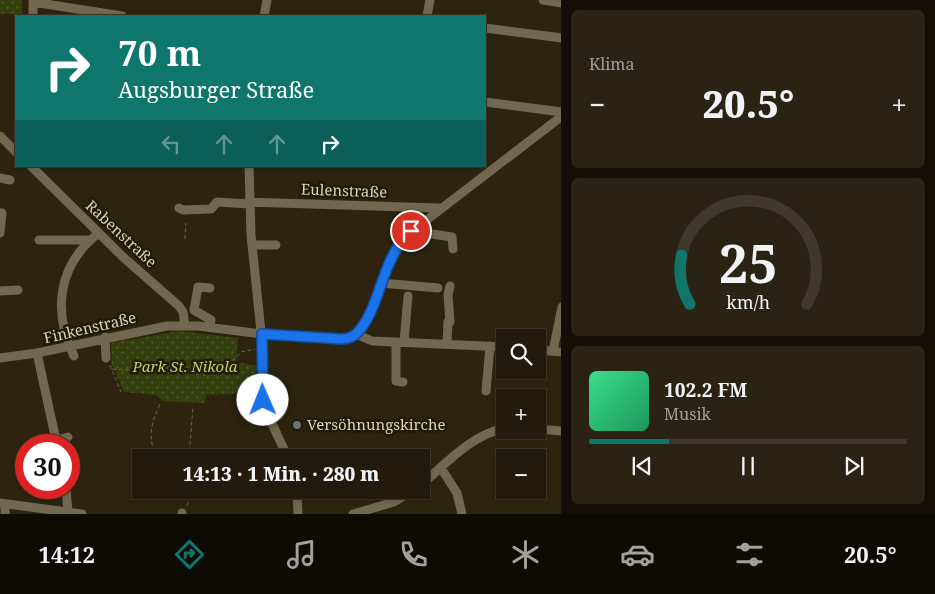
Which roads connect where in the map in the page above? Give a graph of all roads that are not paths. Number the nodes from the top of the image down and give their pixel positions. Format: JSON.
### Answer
{"nodes":[{"id":1,"x":267,"y":0,"type":"edge"},
{"id":2,"x":430,"y":0,"type":"edge"},
{"id":3,"x":543,"y":0,"type":"edge"},
{"id":4,"x":33,"y":1,"type":"edge"},
{"id":5,"x":561,"y":3,"type":"edge"},
{"id":6,"x":34,"y":15,"type":"edge"},
{"id":7,"x":116,"y":15,"type":"edge"},
{"id":8,"x":264,"y":15,"type":"edge"},
{"id":9,"x":427,"y":15,"type":"edge"},
{"id":10,"x":486,"y":28,"type":"edge"},
{"id":11,"x":561,"y":38,"type":"edge"},
{"id":12,"x":486,"y":102,"type":"edge"},
{"id":13,"x":561,"y":112,"type":"edge"},
{"id":14,"x":561,"y":116,"type":"edge"},
{"id":15,"x":0,"y":136,"type":"edge"},
{"id":16,"x":15,"y":151,"type":"edge"},
{"id":17,"x":32,"y":167,"type":"edge"},
{"id":18,"x":248,"y":167,"type":"edge"},
{"id":19,"x":0,"y":178,"type":"edge"},
{"id":20,"x":10,"y":180,"type":"dead end"},
{"id":21,"x":249,"y":203,"type":"junction"},
{"id":22,"x":179,"y":208,"type":"dead end"},
{"id":23,"x":439,"y":208,"type":"junction"},
{"id":24,"x":0,"y":213,"type":"edge"},
{"id":25,"x":411,"y":231,"type":"junction"},
{"id":26,"x":0,"y":233,"type":"edge"},
{"id":27,"x":99,"y":233,"type":"junction"},
{"id":28,"x":39,"y":240,"type":"dead end"},
{"id":29,"x":90,"y":240,"type":"junction"},
{"id":30,"x":252,"y":245,"type":"junction"},
{"id":31,"x":276,"y":245,"type":"dead end"},
{"id":32,"x":453,"y":249,"type":"dead end"},
{"id":33,"x":381,"y":283,"type":"junction"},
{"id":34,"x":450,"y":286,"type":"dead end"},
{"id":35,"x":210,"y":288,"type":"dead end"},
{"id":36,"x":438,"y":288,"type":"dead end"},
{"id":37,"x":18,"y":290,"type":"dead end"},
{"id":38,"x":0,"y":291,"type":"edge"},
{"id":39,"x":408,"y":296,"type":"dead end"},
{"id":40,"x":561,"y":307,"type":"edge"},
{"id":41,"x":185,"y":326,"type":"junction"},
{"id":42,"x":210,"y":327,"type":"junction"},
{"id":43,"x":262,"y":334,"type":"junction"},
{"id":44,"x":356,"y":334,"type":"junction"},
{"id":45,"x":106,"y":337,"type":"junction"},
{"id":46,"x":400,"y":342,"type":"junction"},
{"id":47,"x":447,"y":343,"type":"junction"},
{"id":48,"x":69,"y":346,"type":"junction"},
{"id":49,"x":490,"y":346,"type":"junction"},
{"id":50,"x":496,"y":346,"type":"edge"},
{"id":51,"x":557,"y":352,"type":"edge"},
{"id":52,"x":37,"y":353,"type":"junction"},
{"id":53,"x":74,"y":356,"type":"dead end"},
{"id":54,"x":0,"y":358,"type":"edge"},
{"id":55,"x":106,"y":358,"type":"road end"},
{"id":56,"x":403,"y":382,"type":"dead end"},
{"id":57,"x":486,"y":392,"type":"dead end"},
{"id":58,"x":283,"y":402,"type":"dead end"},
{"id":59,"x":267,"y":412,"type":"junction"},
{"id":60,"x":546,"y":430,"type":"edge"},
{"id":61,"x":496,"y":431,"type":"edge"},
{"id":62,"x":561,"y":431,"type":"edge"},
{"id":63,"x":54,"y":434,"type":"edge"},
{"id":64,"x":284,"y":449,"type":"edge"},
{"id":65,"x":441,"y":468,"type":"junction"},
{"id":66,"x":430,"y":477,"type":"edge"},
{"id":67,"x":70,"y":499,"type":"edge"},
{"id":68,"x":297,"y":499,"type":"edge"},
{"id":69,"x":399,"y":499,"type":"edge"},
{"id":70,"x":2,"y":503,"type":"edge"},
{"id":71,"x":49,"y":512,"type":"edge"},
{"id":72,"x":74,"y":513,"type":"edge"},
{"id":73,"x":5,"y":514,"type":"edge"},
{"id":74,"x":298,"y":514,"type":"edge"},
{"id":75,"x":353,"y":514,"type":"edge"},
{"id":76,"x":462,"y":514,"type":"edge"}],
"edges":[{"from":1,"to":8,"type":"street"},
{"from":2,"to":9,"type":"street"},
{"from":3,"to":5,"type":"street"},
{"from":4,"to":6,"type":"street"},
{"from":4,"to":7,"type":"street"},
{"from":10,"to":11,"type":"street"},
{"from":12,"to":13,"type":"street"},
{"from":14,"to":23,"type":"street"},
{"from":15,"to":16,"type":"street"},
{"from":17,"to":27,"type":"street","name":"Rabenstraße"},
{"from":18,"to":21,"type":"street"},
{"from":19,"to":20,"type":"street"},
{"from":21,"to":22,"type":"street","name":"Eulenstraße"},
{"from":21,"to":23,"type":"street","name":"Eulenstraße"},
{"from":21,"to":30,"type":"street"},
{"from":23,"to":25,"type":"street"},
{"from":24,"to":26,"type":"street"},
{"from":25,"to":32,"type":"street"},
{"from":25,"to":33,"type":"street"},
{"from":27,"to":29,"type":"street"},
{"from":27,"to":41,"type":"street","name":"Rabenstraße"},
{"from":28,"to":29,"type":"street","name":"Rabenstraße"},
{"from":29,"to":48,"type":"street"},
{"from":30,"to":31,"type":"street"},
{"from":30,"to":43,"type":"street"},
{"from":33,"to":36,"type":"street"},
{"from":33,"to":44,"type":"street"},
{"from":34,"to":47,"type":"street"},
{"from":35,"to":42,"type":"street"},
{"from":37,"to":38,"type":"street"},
{"from":39,"to":46,"type":"street"},
{"from":40,"to":51,"type":"street"},
{"from":41,"to":42,"type":"street","name":"Finkenstraße"},
{"from":41,"to":45,"type":"street","name":"Finkenstraße"},
{"from":42,"to":43,"type":"street","name":"Finkenstraße"},
{"from":43,"to":44,"type":"street","name":"Finkenstraße"},
{"from":43,"to":59,"type":"street"},
{"from":44,"to":46,"type":"street"},
{"from":45,"to":48,"type":"street","name":"Finkenstraße"},
{"from":45,"to":55,"type":"street"},
{"from":46,"to":47,"type":"street"},
{"from":46,"to":56,"type":"street"},
{"from":47,"to":49,"type":"street"},
{"from":48,"to":52,"type":"street","name":"Finkenstraße"},
{"from":48,"to":53,"type":"street"},
{"from":49,"to":50,"type":"street"},
{"from":49,"to":57,"type":"street"},
{"from":52,"to":54,"type":"street","name":"Finkenstraße"},
{"from":52,"to":63,"type":"street"},
{"from":58,"to":59,"type":"street"},
{"from":59,"to":64,"type":"street"},
{"from":60,"to":62,"type":"street"},
{"from":61,"to":65,"type":"street"},
{"from":65,"to":66,"type":"street"},
{"from":65,"to":76,"type":"street"},
{"from":67,"to":72,"type":"street"},
{"from":68,"to":74,"type":"street"},
{"from":69,"to":75,"type":"street"},
{"from":70,"to":71,"type":"street"},
{"from":70,"to":73,"type":"street"},
{"from":71,"to":72,"type":"street"}]}
